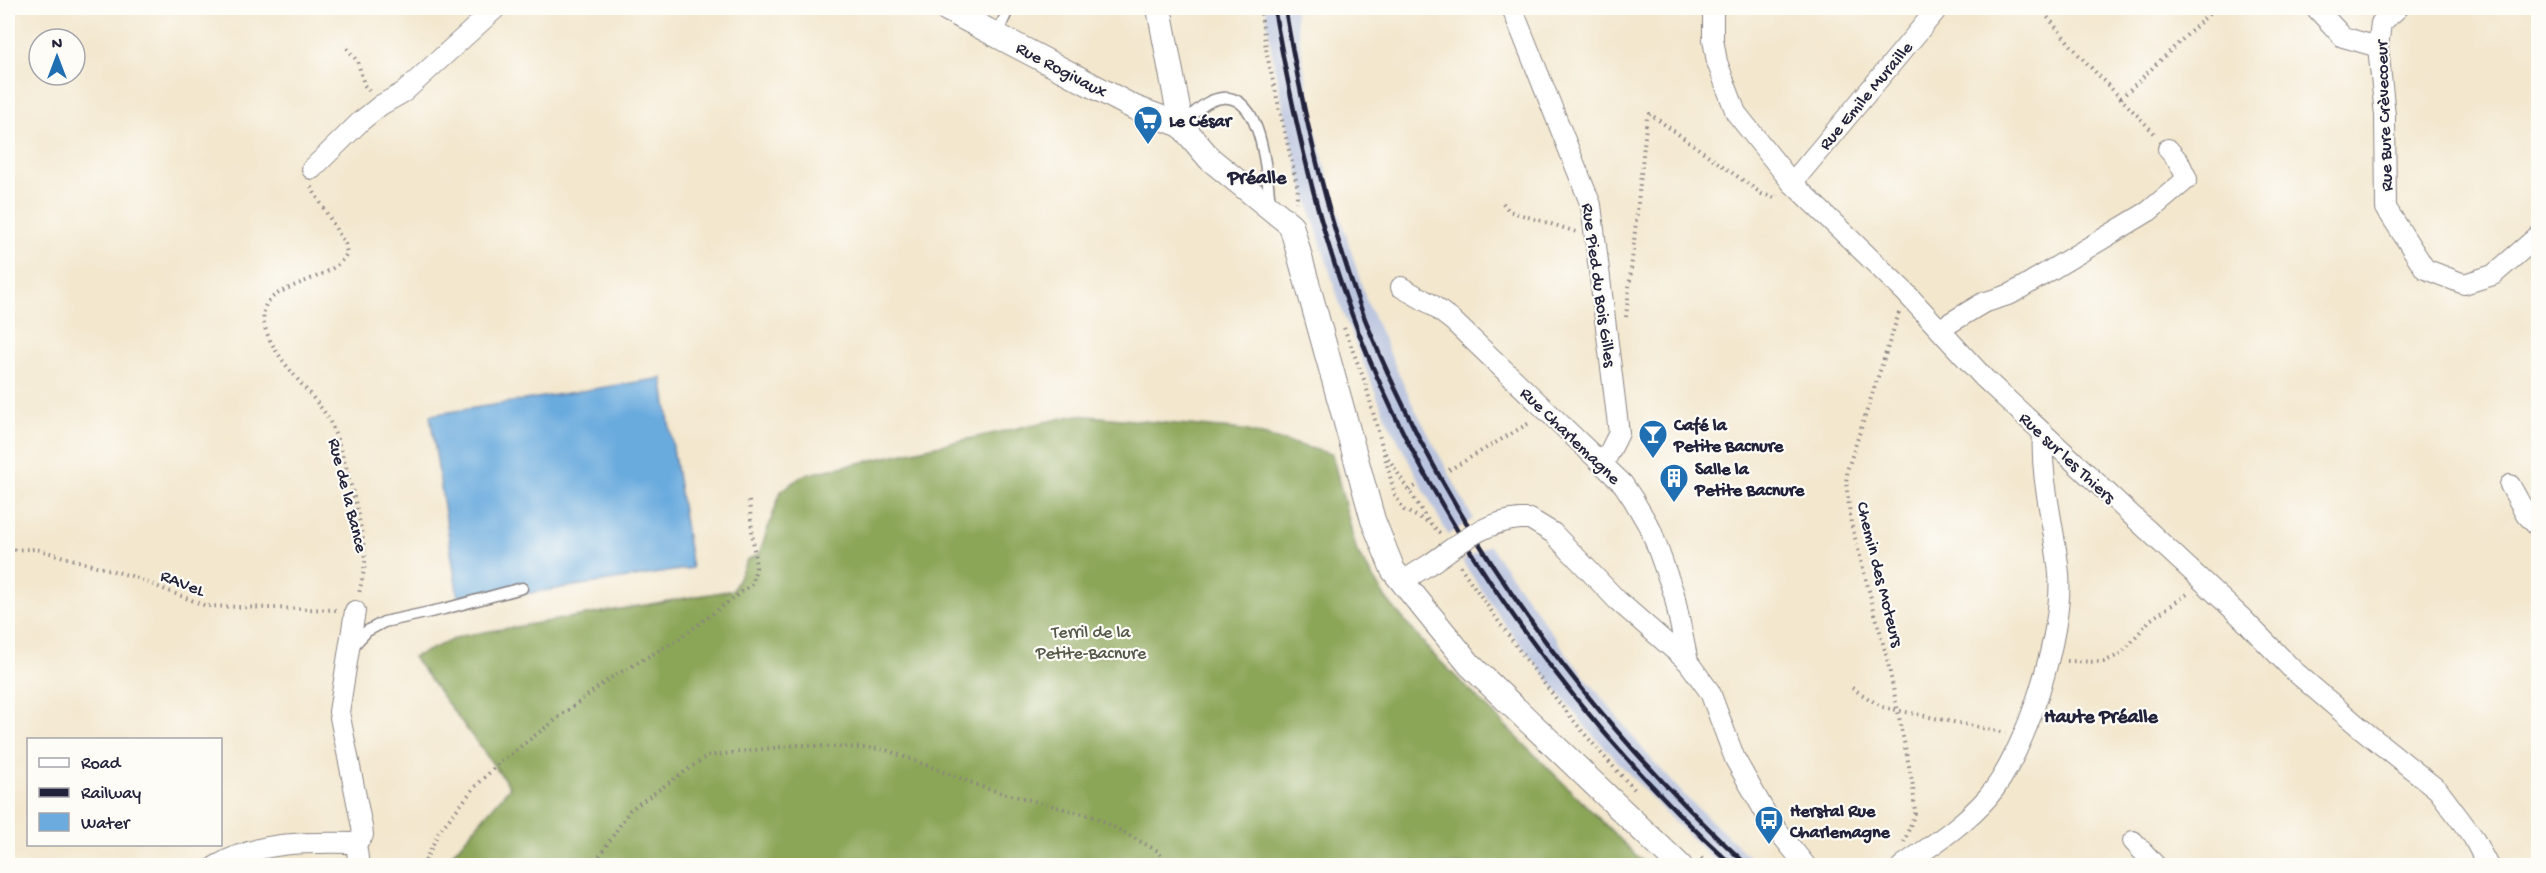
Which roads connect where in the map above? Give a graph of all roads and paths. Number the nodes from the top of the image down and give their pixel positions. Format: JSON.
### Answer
{"nodes":[{"id":1,"x":496,"y":8,"type":"edge"},
{"id":2,"x":945,"y":8,"type":"edge"},
{"id":3,"x":1010,"y":8,"type":"edge"},
{"id":4,"x":1159,"y":8,"type":"edge"},
{"id":5,"x":1260,"y":8,"type":"edge"},
{"id":6,"x":1512,"y":8,"type":"edge"},
{"id":7,"x":1713,"y":8,"type":"edge"},
{"id":8,"x":1938,"y":8,"type":"edge"},
{"id":9,"x":2040,"y":8,"type":"edge"},
{"id":10,"x":2210,"y":8,"type":"edge"},
{"id":11,"x":2316,"y":8,"type":"edge"},
{"id":12,"x":2398,"y":8,"type":"edge"},
{"id":13,"x":997,"y":34,"type":"junction"},
{"id":14,"x":2378,"y":47,"type":"junction"},
{"id":15,"x":347,"y":48,"type":"dead end"},
{"id":16,"x":1172,"y":84,"type":"junction"},
{"id":17,"x":2121,"y":98,"type":"junction"},
{"id":18,"x":381,"y":105,"type":"junction"},
{"id":19,"x":1147,"y":113,"type":"junction"},
{"id":20,"x":1181,"y":125,"type":"junction"},
{"id":21,"x":2168,"y":148,"type":"joint"},
{"id":22,"x":312,"y":169,"type":"joint"},
{"id":23,"x":1792,"y":183,"type":"junction"},
{"id":24,"x":1503,"y":203,"type":"dead end"},
{"id":25,"x":1277,"y":213,"type":"junction"},
{"id":26,"x":1595,"y":235,"type":"junction"},
{"id":27,"x":2538,"y":236,"type":"edge"},
{"id":28,"x":1401,"y":287,"type":"dead end"},
{"id":29,"x":1905,"y":292,"type":"junction"},
{"id":30,"x":1342,"y":322,"type":"dead end"},
{"id":31,"x":1624,"y":328,"type":"dead end"},
{"id":32,"x":1940,"y":329,"type":"junction"},
{"id":33,"x":1548,"y":412,"type":"junction"},
{"id":34,"x":2043,"y":433,"type":"junction"},
{"id":35,"x":1384,"y":452,"type":"junction"},
{"id":36,"x":1603,"y":465,"type":"junction"},
{"id":37,"x":1449,"y":470,"type":"dead end"},
{"id":38,"x":1419,"y":484,"type":"dead end"},
{"id":39,"x":2510,"y":485,"type":"dead end"},
{"id":40,"x":1409,"y":490,"type":"junction"},
{"id":41,"x":748,"y":501,"type":"dead end"},
{"id":42,"x":1430,"y":523,"type":"junction"},
{"id":43,"x":2538,"y":527,"type":"edge"},
{"id":44,"x":1442,"y":534,"type":"dead end"},
{"id":45,"x":8,"y":550,"type":"edge"},
{"id":46,"x":1460,"y":567,"type":"dead end"},
{"id":47,"x":1401,"y":582,"type":"junction"},
{"id":48,"x":2204,"y":582,"type":"junction"},
{"id":49,"x":522,"y":588,"type":"dead end"},
{"id":50,"x":355,"y":611,"type":"junction"},
{"id":51,"x":348,"y":651,"type":"junction"},
{"id":52,"x":2049,"y":656,"type":"junction"},
{"id":53,"x":1688,"y":662,"type":"junction"},
{"id":54,"x":1852,"y":688,"type":"dead end"},
{"id":55,"x":1898,"y":711,"type":"junction"},
{"id":56,"x":2024,"y":737,"type":"junction"},
{"id":57,"x":1643,"y":798,"type":"dead end"},
{"id":58,"x":2133,"y":841,"type":"dead end"},
{"id":59,"x":356,"y":843,"type":"junction"},
{"id":60,"x":1902,"y":856,"type":"edge"},
{"id":61,"x":1688,"y":859,"type":"edge"},
{"id":62,"x":216,"y":866,"type":"edge"},
{"id":63,"x":359,"y":866,"type":"edge"},
{"id":64,"x":423,"y":866,"type":"edge"},
{"id":65,"x":593,"y":866,"type":"edge"},
{"id":66,"x":1166,"y":866,"type":"edge"},
{"id":67,"x":1708,"y":866,"type":"edge"},
{"id":68,"x":1806,"y":866,"type":"edge"},
{"id":69,"x":2156,"y":866,"type":"edge"},
{"id":70,"x":2488,"y":866,"type":"edge"}],
"edges":[{"from":1,"to":18,"type":"street"},
{"from":2,"to":13,"type":"street","name":"Rue Rogivaux"},
{"from":3,"to":13,"type":"lane"},
{"from":4,"to":16,"type":"street"},
{"from":5,"to":25,"type":"path"},
{"from":6,"to":26,"type":"street","name":"Rue Pied du Bois Gilles"},
{"from":7,"to":23,"type":"street","name":"Rue sur les Thiers"},
{"from":8,"to":23,"type":"street","name":"Rue Emile Muraille"},
{"from":9,"to":17,"type":"path"},
{"from":10,"to":17,"type":"path"},
{"from":11,"to":14,"type":"street"},
{"from":12,"to":14,"type":"street","name":"Rue Bure Crèvecoeur"},
{"from":13,"to":19,"type":"street","name":"Rue Rogivaux"},
{"from":14,"to":27,"type":"street","name":"Rue Bure Crèvecoeur"},
{"from":15,"to":18,"type":"path"},
{"from":16,"to":19,"type":"street"},
{"from":16,"to":20,"type":"street"},
{"from":17,"to":21,"type":"path"},
{"from":18,"to":22,"type":"street"},
{"from":19,"to":20,"type":"street","name":"Rue Rogivaux"},
{"from":20,"to":25,"type":"street"},
{"from":20,"to":25,"type":"lane"},
{"from":21,"to":32,"type":"street"},
{"from":22,"to":50,"type":"path","name":"Rue de la Bance"},
{"from":23,"to":29,"type":"street","name":"Rue sur les Thiers"},
{"from":23,"to":31,"type":"path"},
{"from":24,"to":26,"type":"path"},
{"from":25,"to":47,"type":"street"},
{"from":26,"to":36,"type":"street","name":"Rue Pied du Bois Gilles"},
{"from":28,"to":33,"type":"street","name":"Rue Charlemagne"},
{"from":29,"to":32,"type":"street","name":"Rue sur les Thiers"},
{"from":29,"to":55,"type":"path","name":"Chemin des Moteurs"},
{"from":30,"to":35,"type":"path"},
{"from":32,"to":34,"type":"street","name":"Rue sur les Thiers"},
{"from":33,"to":36,"type":"street","name":"Rue Charlemagne"},
{"from":33,"to":37,"type":"path"},
{"from":34,"to":48,"type":"street","name":"Rue sur les Thiers"},
{"from":34,"to":52,"type":"street"},
{"from":35,"to":40,"type":"path"},
{"from":35,"to":42,"type":"path"},
{"from":36,"to":53,"type":"street","name":"Rue Charlemagne"},
{"from":38,"to":40,"type":"path"},
{"from":39,"to":43,"type":"street"},
{"from":40,"to":42,"type":"path"},
{"from":41,"to":64,"type":"path"},
{"from":42,"to":44,"type":"path"},
{"from":45,"to":50,"type":"path","name":"RAVeL"},
{"from":46,"to":57,"type":"path"},
{"from":47,"to":53,"type":"street","name":"Rue Charlemagne","bridge":true},
{"from":47,"to":61,"type":"street"},
{"from":48,"to":52,"type":"path"},
{"from":48,"to":70,"type":"street","name":"Rue sur les Thiers"},
{"from":49,"to":51,"type":"lane"},
{"from":50,"to":51,"type":"street"},
{"from":51,"to":59,"type":"street"},
{"from":52,"to":56,"type":"street"},
{"from":53,"to":68,"type":"street","name":"Rue Charlemagne"},
{"from":54,"to":55,"type":"path"},
{"from":55,"to":56,"type":"path"},
{"from":55,"to":60,"type":"path","name":"Chemin des Moteurs"},
{"from":56,"to":60,"type":"street"},
{"from":58,"to":69,"type":"street"},
{"from":59,"to":62,"type":"street"},
{"from":59,"to":63,"type":"street"},
{"from":61,"to":67,"type":"path"},
{"from":65,"to":66,"type":"path"}]}
